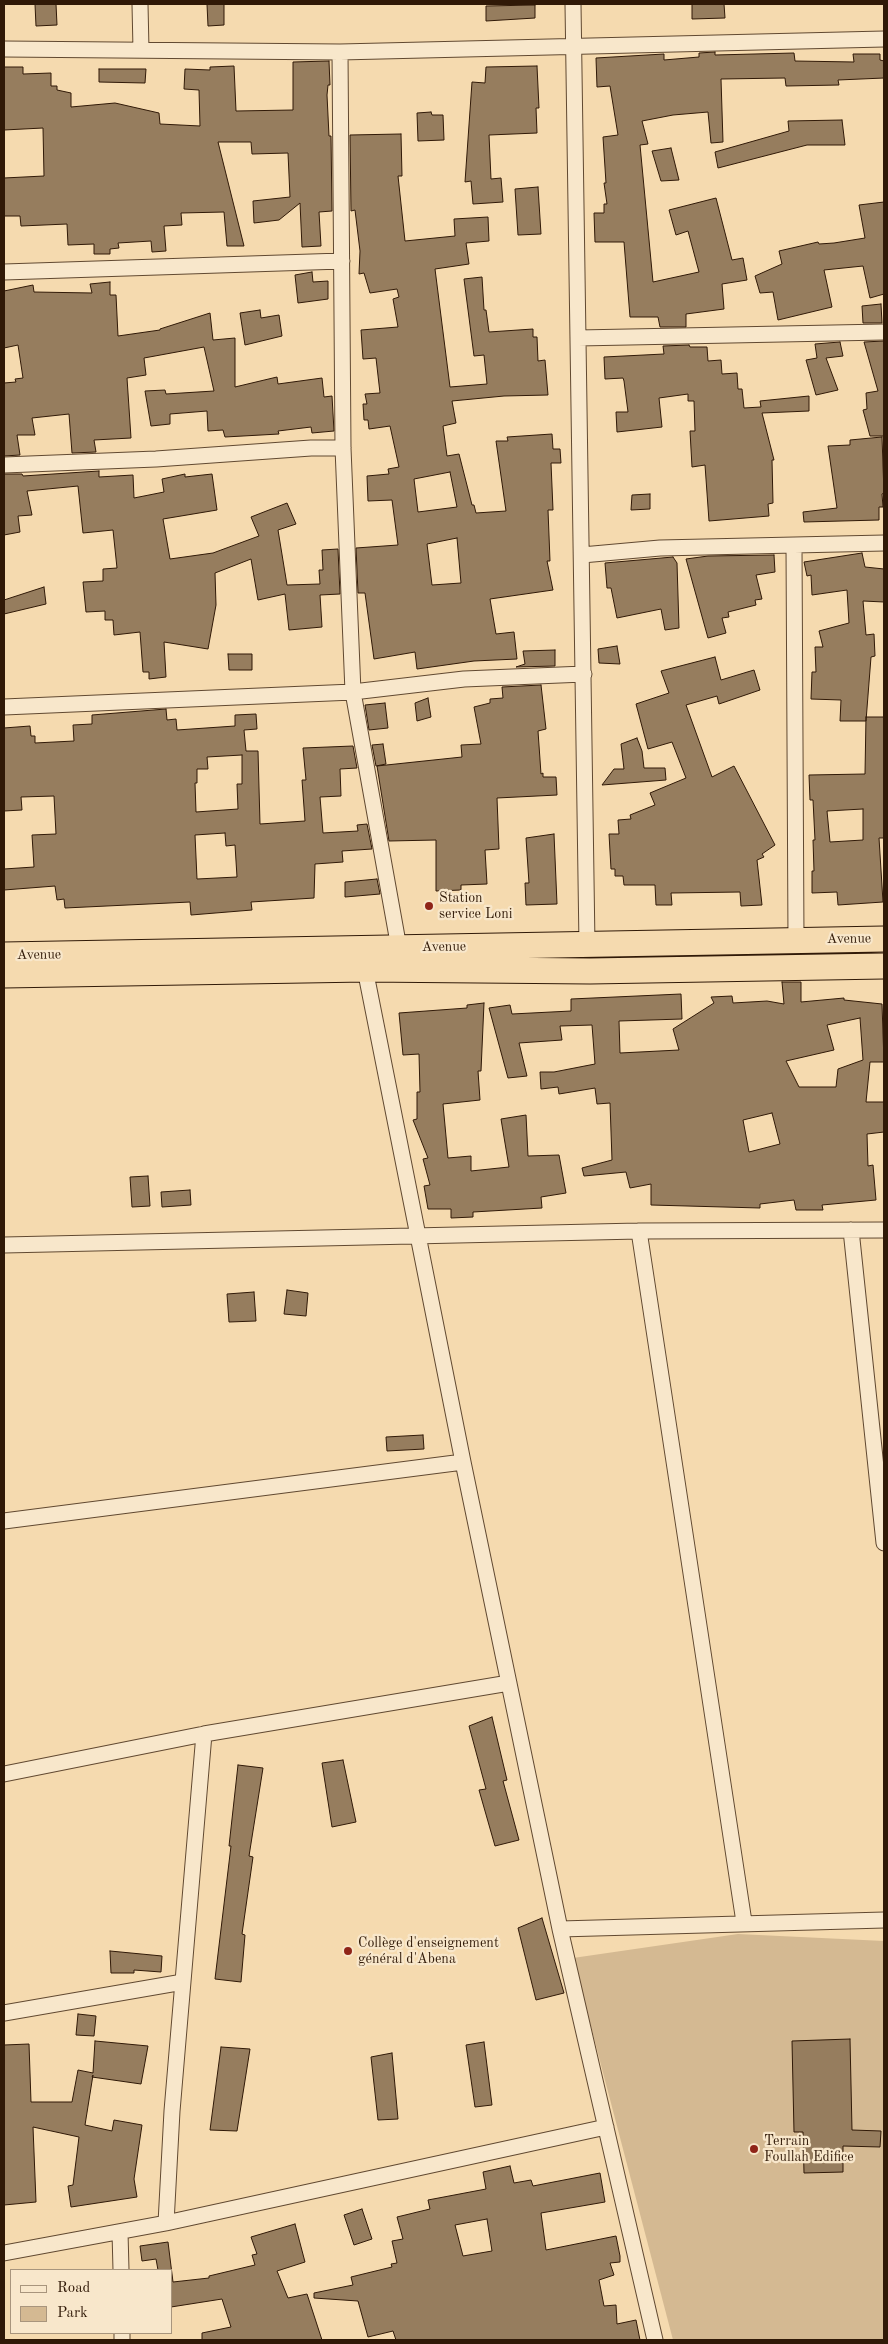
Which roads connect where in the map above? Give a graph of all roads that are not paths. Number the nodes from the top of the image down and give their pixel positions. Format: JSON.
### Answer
{"nodes":[{"id":1,"x":141,"y":4,"type":"edge"},
{"id":2,"x":572,"y":4,"type":"edge"},
{"id":3,"x":884,"y":39,"type":"edge"},
{"id":4,"x":573,"y":45,"type":"junction"},
{"id":5,"x":4,"y":49,"type":"edge"},
{"id":6,"x":141,"y":50,"type":"junction"},
{"id":7,"x":340,"y":52,"type":"junction"},
{"id":8,"x":342,"y":261,"type":"junction"},
{"id":9,"x":4,"y":272,"type":"edge"},
{"id":10,"x":884,"y":332,"type":"edge"},
{"id":11,"x":578,"y":338,"type":"junction"},
{"id":12,"x":343,"y":448,"type":"junction"},
{"id":13,"x":4,"y":465,"type":"edge"},
{"id":14,"x":884,"y":543,"type":"edge"},
{"id":15,"x":794,"y":546,"type":"junction"},
{"id":16,"x":582,"y":556,"type":"junction"},
{"id":17,"x":584,"y":674,"type":"junction"},
{"id":18,"x":353,"y":692,"type":"junction"},
{"id":19,"x":4,"y":707,"type":"edge"},
{"id":20,"x":884,"y":939,"type":"edge"},
{"id":21,"x":796,"y":940,"type":"junction"},
{"id":22,"x":586,"y":945,"type":"junction"},
{"id":23,"x":399,"y":948,"type":"junction"},
{"id":24,"x":4,"y":956,"type":"edge"},
{"id":25,"x":884,"y":966,"type":"edge"},
{"id":26,"x":365,"y":969,"type":"junction"},
{"id":27,"x":4,"y":975,"type":"edge"},
{"id":28,"x":852,"y":1230,"type":"junction"},
{"id":29,"x":884,"y":1230,"type":"edge"},
{"id":30,"x":639,"y":1231,"type":"junction"},
{"id":31,"x":419,"y":1235,"type":"junction"},
{"id":32,"x":4,"y":1245,"type":"edge"},
{"id":33,"x":463,"y":1462,"type":"junction"},
{"id":34,"x":4,"y":1521,"type":"edge"},
{"id":35,"x":884,"y":1543,"type":"edge"},
{"id":36,"x":509,"y":1683,"type":"junction"},
{"id":37,"x":204,"y":1734,"type":"junction"},
{"id":38,"x":4,"y":1774,"type":"edge"},
{"id":39,"x":884,"y":1920,"type":"edge"},
{"id":40,"x":744,"y":1922,"type":"junction"},
{"id":41,"x":560,"y":1929,"type":"junction"},
{"id":42,"x":183,"y":1982,"type":"junction"},
{"id":43,"x":4,"y":2013,"type":"edge"},
{"id":44,"x":606,"y":2126,"type":"junction"},
{"id":45,"x":166,"y":2223,"type":"junction"},
{"id":46,"x":120,"y":2232,"type":"junction"},
{"id":47,"x":4,"y":2253,"type":"edge"},
{"id":48,"x":121,"y":2269,"type":"edge"},
{"id":49,"x":656,"y":2340,"type":"edge"}],
"edges":[{"from":1,"to":6,"type":"street"},
{"from":2,"to":4,"type":"street"},
{"from":3,"to":4,"type":"street"},
{"from":4,"to":7,"type":"street"},
{"from":4,"to":11,"type":"street"},
{"from":5,"to":6,"type":"street"},
{"from":6,"to":7,"type":"street"},
{"from":7,"to":8,"type":"street"},
{"from":8,"to":9,"type":"street"},
{"from":8,"to":12,"type":"street"},
{"from":10,"to":11,"type":"street"},
{"from":11,"to":16,"type":"street"},
{"from":12,"to":13,"type":"street"},
{"from":12,"to":18,"type":"street"},
{"from":14,"to":15,"type":"street"},
{"from":15,"to":16,"type":"street"},
{"from":15,"to":21,"type":"street"},
{"from":16,"to":17,"type":"street"},
{"from":17,"to":18,"type":"street"},
{"from":17,"to":22,"type":"street"},
{"from":18,"to":19,"type":"street"},
{"from":18,"to":23,"type":"street"},
{"from":20,"to":21,"type":"highway","name":"Avenue"},
{"from":21,"to":22,"type":"highway","name":"Avenue"},
{"from":22,"to":23,"type":"highway","name":"Avenue"},
{"from":23,"to":24,"type":"highway","name":"Avenue"},
{"from":25,"to":26,"type":"highway"},
{"from":26,"to":27,"type":"highway"},
{"from":26,"to":31,"type":"street"},
{"from":28,"to":29,"type":"street"},
{"from":28,"to":30,"type":"street"},
{"from":28,"to":35,"type":"street"},
{"from":30,"to":31,"type":"street"},
{"from":30,"to":40,"type":"street"},
{"from":31,"to":32,"type":"street"},
{"from":31,"to":33,"type":"street"},
{"from":33,"to":34,"type":"street"},
{"from":33,"to":36,"type":"street"},
{"from":36,"to":37,"type":"street"},
{"from":36,"to":41,"type":"street"},
{"from":37,"to":38,"type":"street"},
{"from":37,"to":42,"type":"street"},
{"from":39,"to":40,"type":"street"},
{"from":40,"to":41,"type":"street"},
{"from":41,"to":44,"type":"street"},
{"from":42,"to":43,"type":"street"},
{"from":42,"to":45,"type":"street"},
{"from":44,"to":45,"type":"street"},
{"from":44,"to":49,"type":"street"},
{"from":45,"to":46,"type":"street"},
{"from":46,"to":47,"type":"street"},
{"from":46,"to":48,"type":"street"}]}
